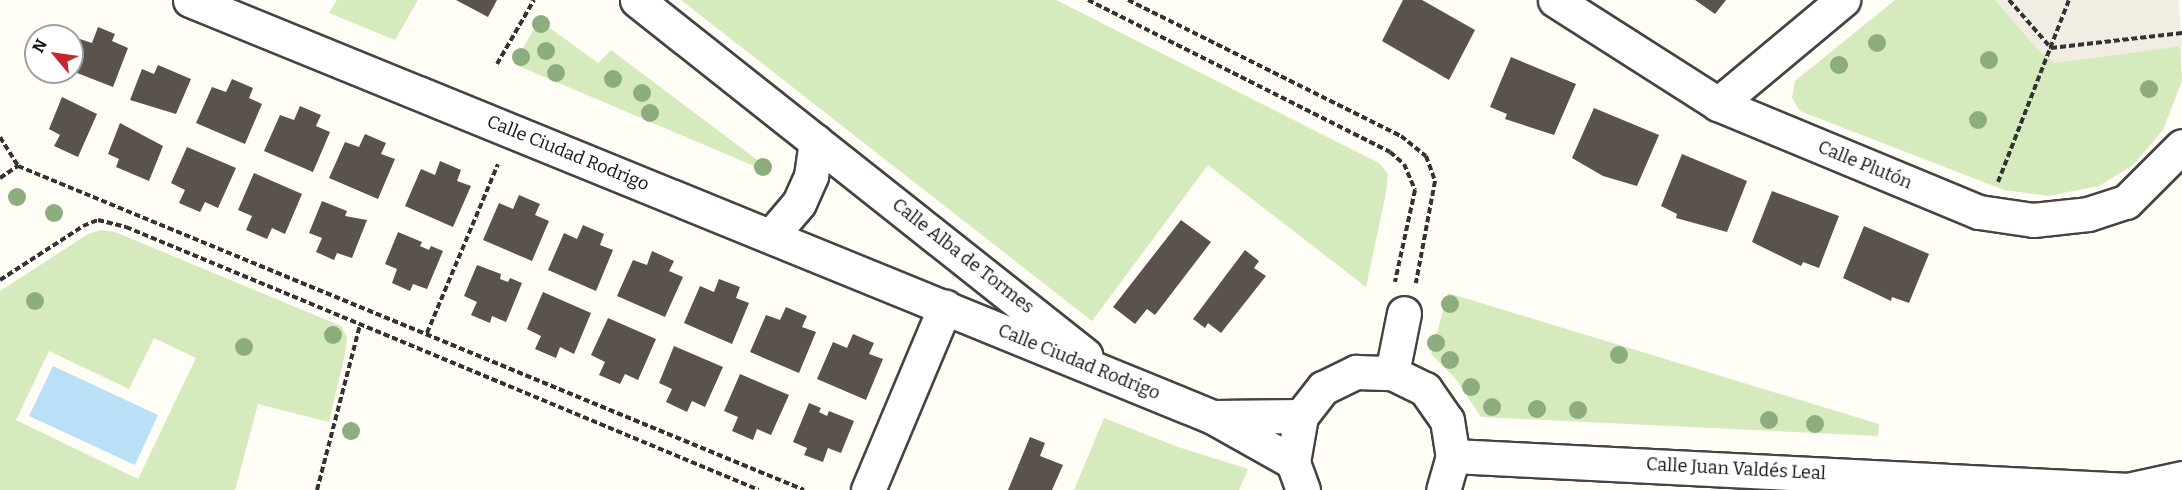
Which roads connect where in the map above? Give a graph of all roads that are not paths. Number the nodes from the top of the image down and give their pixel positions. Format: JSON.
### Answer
{"nodes":[{"id":1,"x":190,"y":0,"type":"edge"},
{"id":2,"x":636,"y":0,"type":"edge"},
{"id":3,"x":1555,"y":0,"type":"edge"},
{"id":4,"x":1843,"y":0,"type":"edge"},
{"id":5,"x":1718,"y":104,"type":"junction"},
{"id":6,"x":816,"y":141,"type":"junction"},
{"id":7,"x":2182,"y":146,"type":"edge"},
{"id":8,"x":771,"y":236,"type":"junction"},
{"id":9,"x":1398,"y":303,"type":"road end"},
{"id":10,"x":945,"y":307,"type":"junction"},
{"id":11,"x":1392,"y":373,"type":"junction"},
{"id":12,"x":1107,"y":374,"type":"junction"},
{"id":13,"x":1300,"y":416,"type":"junction"},
{"id":14,"x":1213,"y":417,"type":"junction"},
{"id":15,"x":1453,"y":456,"type":"junction"},
{"id":16,"x":1298,"y":476,"type":"edge"},
{"id":17,"x":2182,"y":478,"type":"edge"},
{"id":18,"x":1795,"y":481,"type":"edge"},
{"id":19,"x":868,"y":490,"type":"edge"},
{"id":20,"x":1443,"y":490,"type":"edge"},
{"id":21,"x":2128,"y":490,"type":"edge"}],
"edges":[{"from":1,"to":8,"type":"street","name":"Calle Ciudad Rodrigo"},
{"from":2,"to":6,"type":"street","name":"Calle Alba de Tormes"},
{"from":3,"to":5,"type":"street","name":"Calle Plutón"},
{"from":4,"to":5,"type":"street"},
{"from":5,"to":7,"type":"street","name":"Calle Plutón"},
{"from":6,"to":8,"type":"street"},
{"from":6,"to":12,"type":"street","name":"Calle Alba de Tormes"},
{"from":8,"to":10,"type":"street","name":"Calle Ciudad Rodrigo"},
{"from":9,"to":11,"type":"street"},
{"from":10,"to":12,"type":"street","name":"Calle Ciudad Rodrigo"},
{"from":10,"to":19,"type":"street"},
{"from":11,"to":13,"type":"street"},
{"from":11,"to":15,"type":"street"},
{"from":12,"to":14,"type":"street","name":"Calle Ciudad Rodrigo"},
{"from":13,"to":14,"type":"street","name":"Calle Ciudad Rodrigo"},
{"from":13,"to":16,"type":"street"},
{"from":14,"to":16,"type":"street","name":"Calle Ciudad Rodrigo"},
{"from":15,"to":18,"type":"street","name":"Calle Juan Valdés Leal"},
{"from":15,"to":20,"type":"street"},
{"from":17,"to":21,"type":"street","name":"Calle Juan Valdés Leal"},
{"from":18,"to":21,"type":"street","name":"Calle Juan Valdés Leal"}]}
